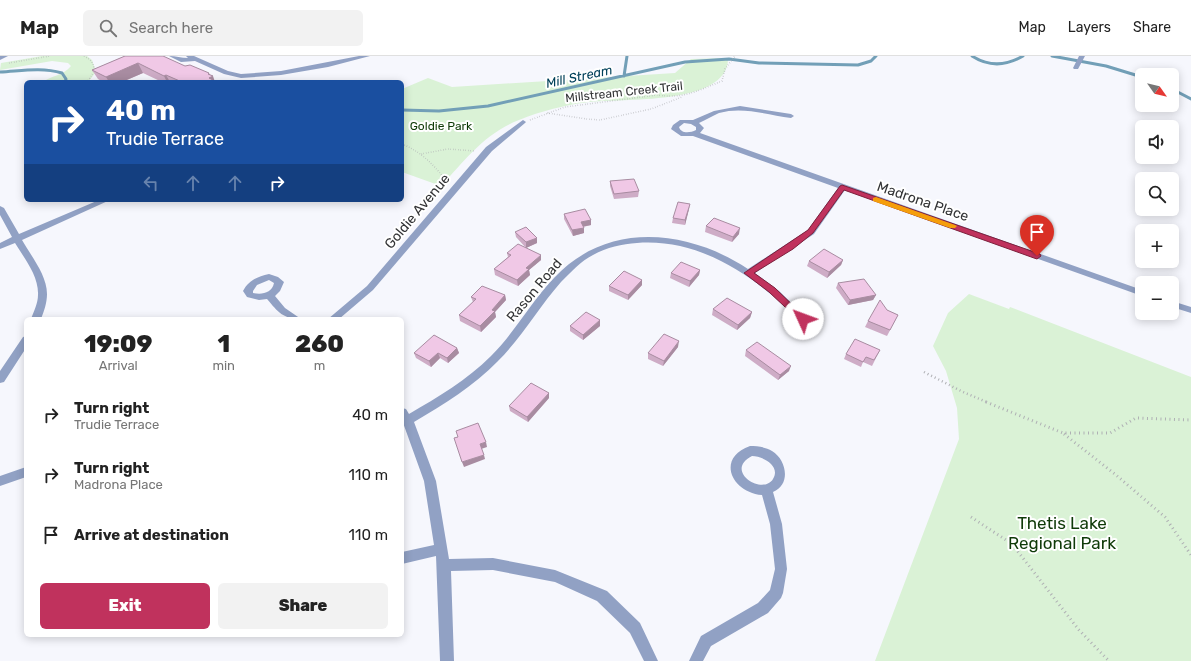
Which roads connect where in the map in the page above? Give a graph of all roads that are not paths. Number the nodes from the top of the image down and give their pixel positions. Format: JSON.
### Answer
{"nodes":[{"id":1,"x":5,"y":56,"type":"edge"},
{"id":2,"x":172,"y":56,"type":"edge"},
{"id":3,"x":189,"y":56,"type":"edge"},
{"id":4,"x":366,"y":56,"type":"edge"},
{"id":5,"x":1082,"y":56,"type":"edge"},
{"id":6,"x":0,"y":58,"type":"edge"},
{"id":7,"x":196,"y":59,"type":"junction"},
{"id":8,"x":1076,"y":68,"type":"dead end"},
{"id":9,"x":791,"y":116,"type":"dead end"},
{"id":10,"x":523,"y":122,"type":"road end"},
{"id":11,"x":694,"y":122,"type":"junction"},
{"id":12,"x":695,"y":134,"type":"junction"},
{"id":13,"x":842,"y":188,"type":"junction"},
{"id":14,"x":101,"y":202,"type":"edge"},
{"id":15,"x":0,"y":208,"type":"edge"},
{"id":16,"x":17,"y":238,"type":"junction"},
{"id":17,"x":0,"y":246,"type":"edge"},
{"id":18,"x":748,"y":273,"type":"junction"},
{"id":19,"x":1135,"y":291,"type":"edge"},
{"id":20,"x":269,"y":295,"type":"dead end"},
{"id":21,"x":1179,"y":306,"type":"edge"},
{"id":22,"x":1191,"y":310,"type":"edge"},
{"id":23,"x":37,"y":317,"type":"edge"},
{"id":24,"x":293,"y":317,"type":"edge"},
{"id":25,"x":335,"y":317,"type":"edge"},
{"id":26,"x":803,"y":319,"type":"dead end"},
{"id":27,"x":24,"y":343,"type":"edge"},
{"id":28,"x":10,"y":365,"type":"junction"},
{"id":29,"x":0,"y":367,"type":"edge"},
{"id":30,"x":0,"y":379,"type":"edge"},
{"id":31,"x":405,"y":416,"type":"edge"},
{"id":32,"x":24,"y":473,"type":"edge"},
{"id":33,"x":0,"y":481,"type":"edge"},
{"id":34,"x":766,"y":490,"type":"dead end"},
{"id":35,"x":441,"y":549,"type":"junction"},
{"id":36,"x":404,"y":558,"type":"edge"},
{"id":37,"x":444,"y":565,"type":"junction"},
{"id":38,"x":447,"y":661,"type":"edge"},
{"id":39,"x":651,"y":661,"type":"edge"},
{"id":40,"x":696,"y":661,"type":"edge"}],
"edges":[{"from":1,"to":6,"type":"street"},
{"from":2,"to":7,"type":"street"},
{"from":3,"to":7,"type":"street"},
{"from":4,"to":7,"type":"street"},
{"from":5,"to":8,"type":"street"},
{"from":9,"to":11,"type":"street"},
{"from":10,"to":25,"type":"street","name":"Goldie Avenue"},
{"from":11,"to":12,"type":"street"},
{"from":11,"to":12,"type":"street","name":"Madrona Place"},
{"from":12,"to":13,"type":"street","name":"Madrona Place"},
{"from":13,"to":18,"type":"street"},
{"from":13,"to":19,"type":"street","name":"Madrona Place"},
{"from":14,"to":16,"type":"street"},
{"from":15,"to":16,"type":"street"},
{"from":16,"to":17,"type":"street"},
{"from":16,"to":23,"type":"street"},
{"from":18,"to":26,"type":"street","name":"Rason Road"},
{"from":18,"to":31,"type":"street","name":"Rason Road"},
{"from":20,"to":24,"type":"street"},
{"from":21,"to":22,"type":"street"},
{"from":27,"to":28,"type":"street"},
{"from":28,"to":29,"type":"street"},
{"from":28,"to":30,"type":"street"},
{"from":31,"to":35,"type":"street"},
{"from":32,"to":33,"type":"street"},
{"from":34,"to":40,"type":"street"},
{"from":35,"to":36,"type":"street"},
{"from":35,"to":37,"type":"street"},
{"from":37,"to":38,"type":"street"},
{"from":37,"to":39,"type":"street"}]}
